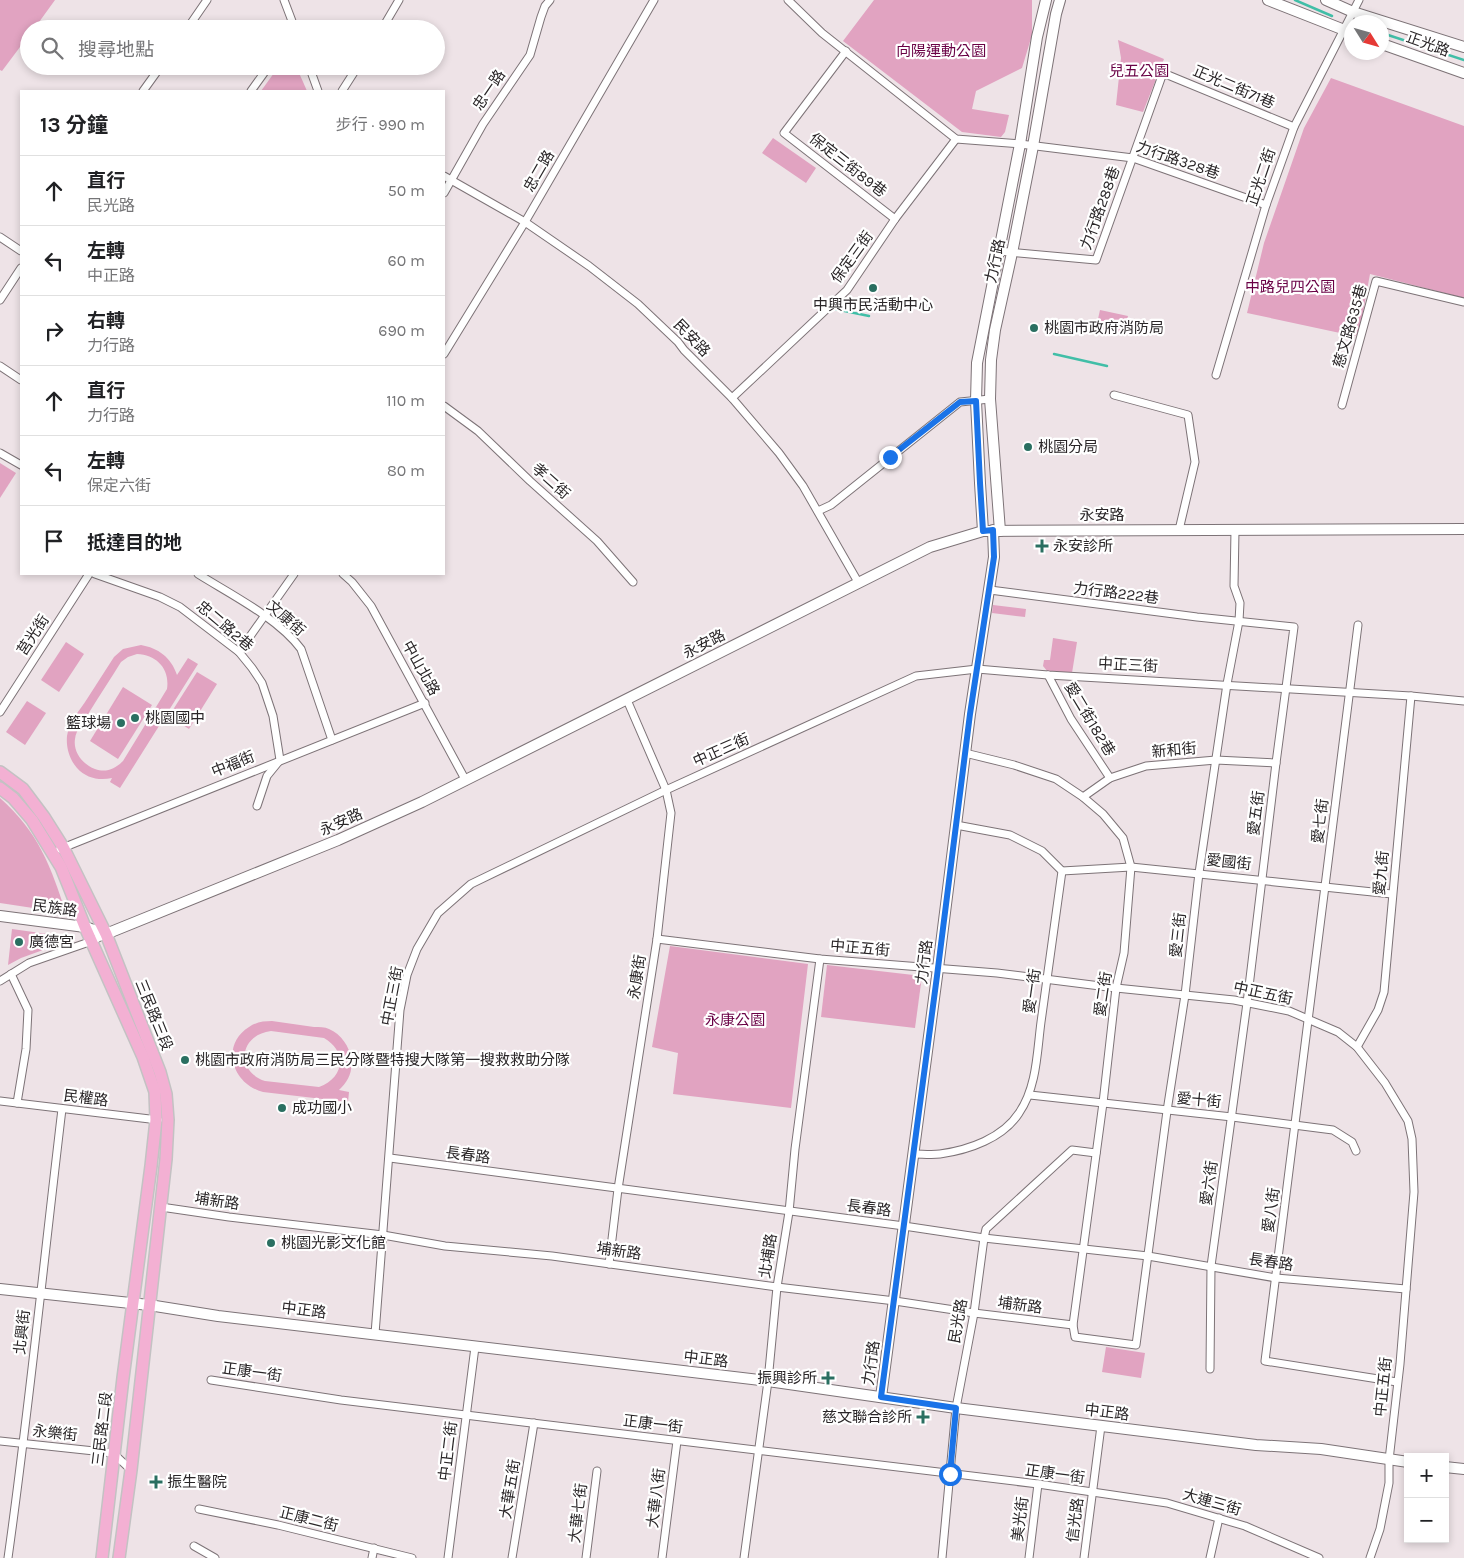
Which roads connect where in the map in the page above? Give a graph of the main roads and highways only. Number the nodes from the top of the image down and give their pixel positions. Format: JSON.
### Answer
{"nodes":[{"id":1,"x":0,"y":772,"type":"edge"},
{"id":2,"x":0,"y":788,"type":"edge"},
{"id":3,"x":58,"y":849,"type":"junction"},
{"id":4,"x":133,"y":1303,"type":"joint"},
{"id":5,"x":102,"y":1558,"type":"edge"},
{"id":6,"x":119,"y":1558,"type":"edge"}],
"edges":[{"from":1,"to":3,"type":"main road","name":"三民路三段"},
{"from":2,"to":3,"type":"main road","name":"三民路三段"},
{"from":3,"to":4,"type":"main road","name":"三民路三段"},
{"from":3,"to":6,"type":"main road","name":"三民路三段"},
{"from":4,"to":5,"type":"main road","name":"三民路二段"}]}
